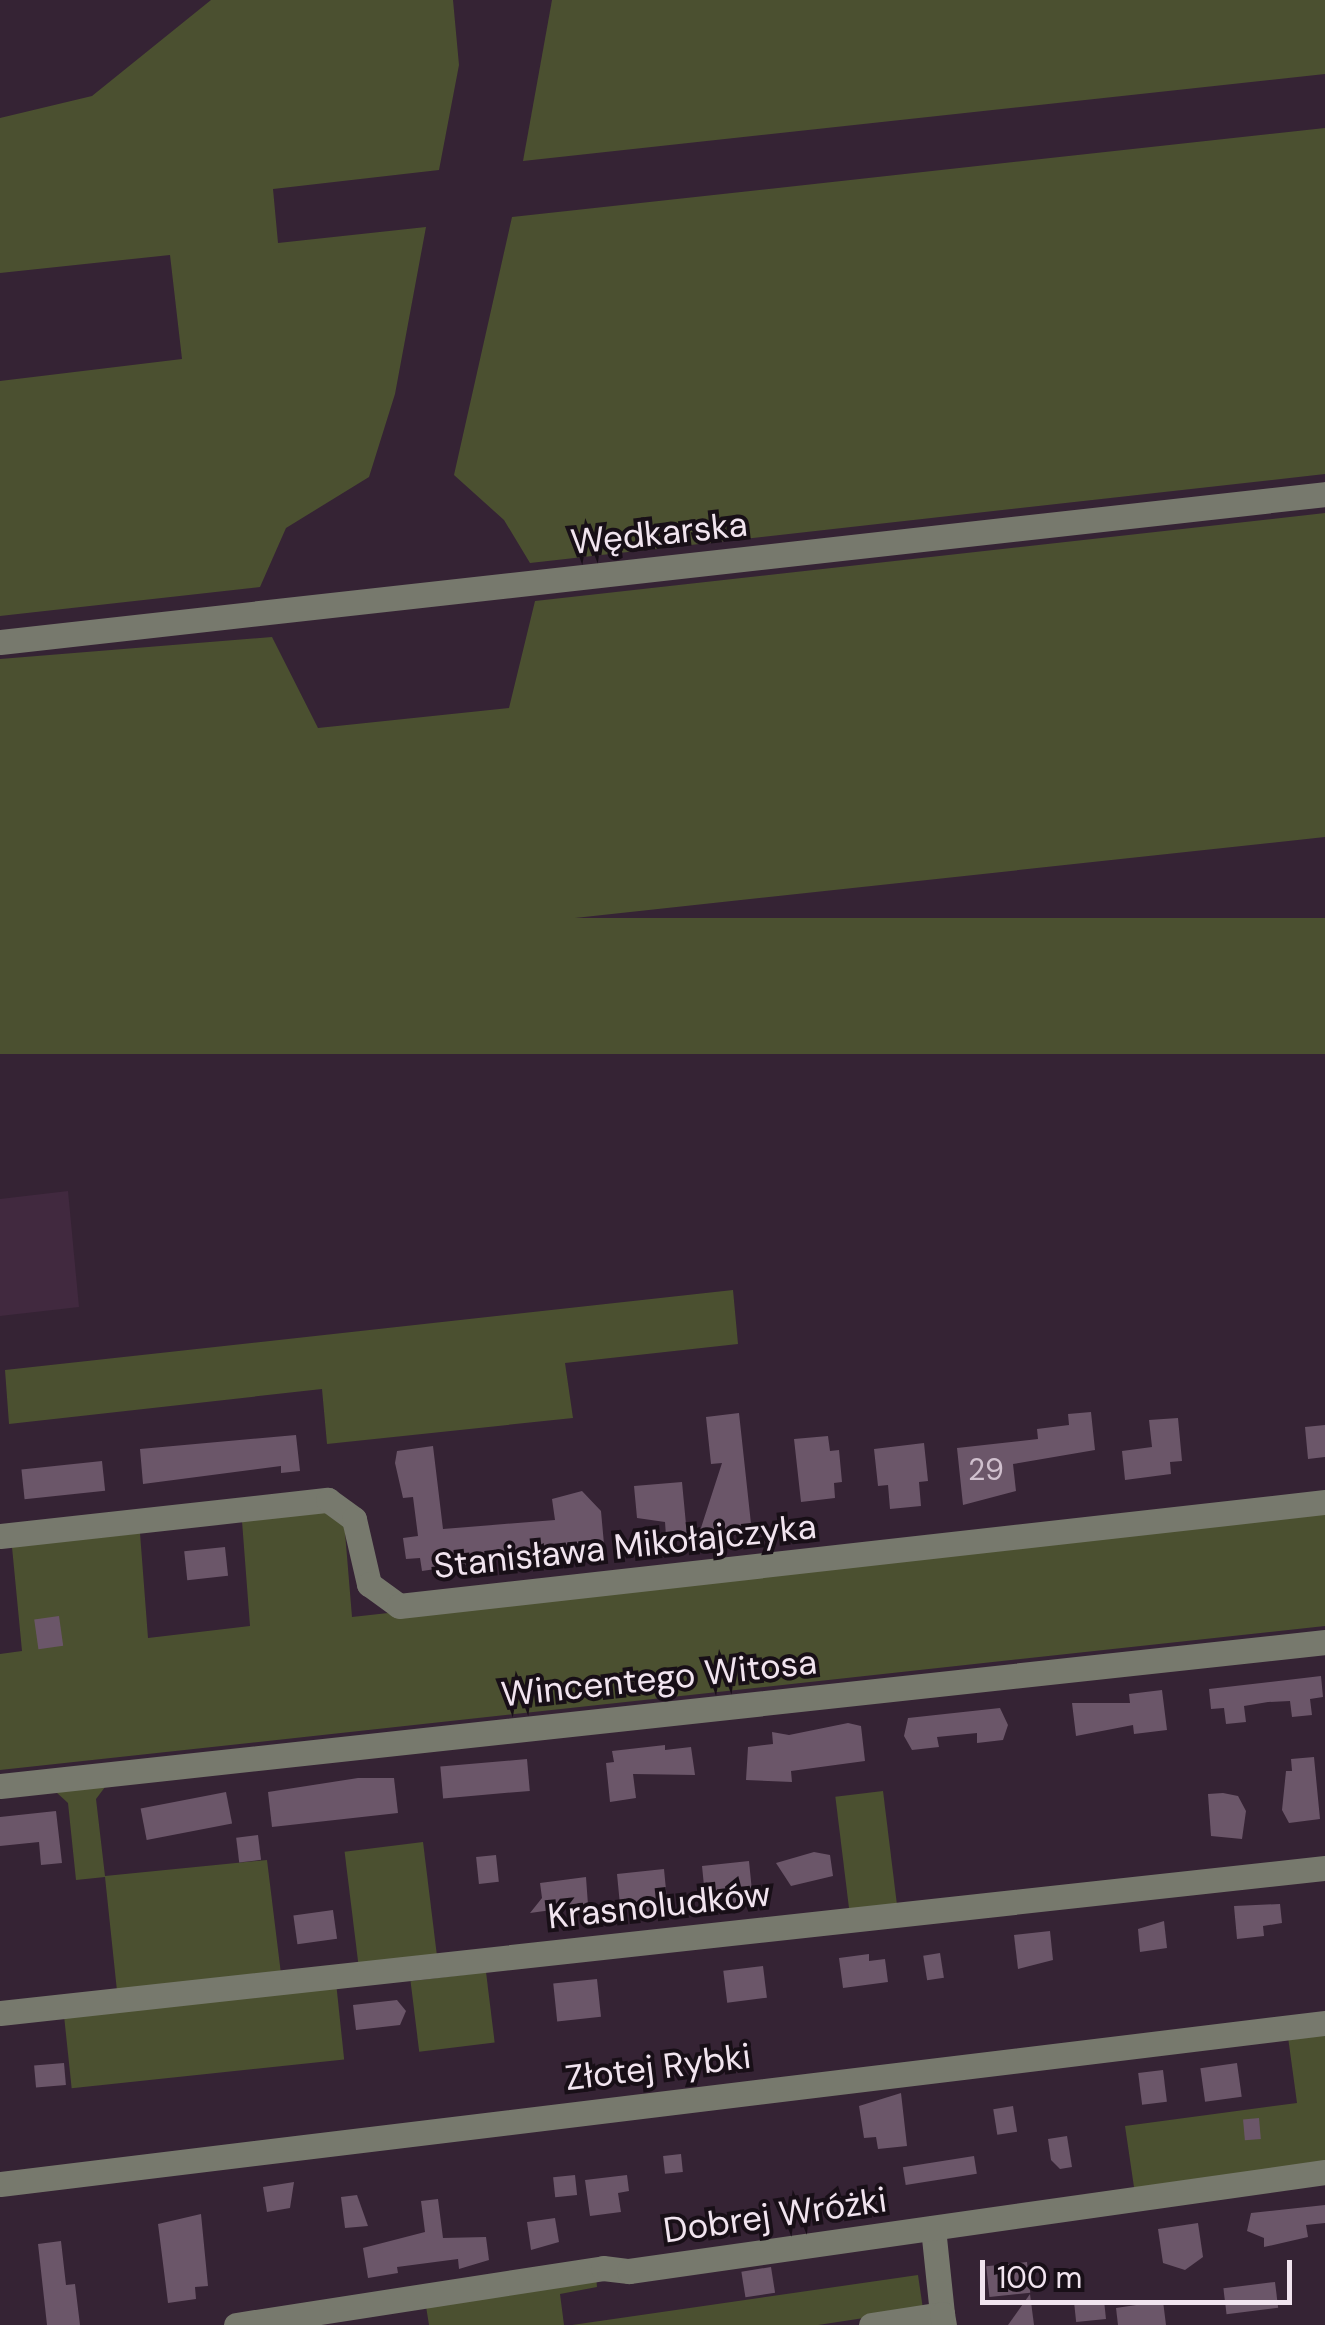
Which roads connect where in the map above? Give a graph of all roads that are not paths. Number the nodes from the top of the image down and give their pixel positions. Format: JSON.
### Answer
{"nodes":[{"id":1,"x":1325,"y":494,"type":"edge"},
{"id":2,"x":0,"y":642,"type":"edge"},
{"id":3,"x":1325,"y":1502,"type":"edge"},
{"id":4,"x":0,"y":1536,"type":"edge"},
{"id":5,"x":1325,"y":1642,"type":"edge"},
{"id":6,"x":0,"y":1786,"type":"edge"},
{"id":7,"x":1325,"y":1868,"type":"edge"},
{"id":8,"x":0,"y":2012,"type":"edge"},
{"id":9,"x":1325,"y":2023,"type":"edge"},
{"id":10,"x":1325,"y":2172,"type":"edge"},
{"id":11,"x":0,"y":2184,"type":"edge"},
{"id":12,"x":932,"y":2228,"type":"junction"},
{"id":13,"x":943,"y":2320,"type":"edge"},
{"id":14,"x":236,"y":2325,"type":"edge"},
{"id":15,"x":872,"y":2325,"type":"edge"}],
"edges":[{"from":1,"to":2,"type":"street","name":"Wędkarska"},
{"from":3,"to":4,"type":"street","name":"Stanisława Mikołajczyka"},
{"from":5,"to":6,"type":"street","name":"Wincentego Witosa"},
{"from":7,"to":8,"type":"street","name":"Krasnoludków"},
{"from":9,"to":11,"type":"street","name":"Złotej Rybki"},
{"from":10,"to":12,"type":"street","name":"Dobrej Wróżki"},
{"from":12,"to":13,"type":"street"},
{"from":12,"to":14,"type":"street","name":"Dobrej Wróżki"},
{"from":13,"to":15,"type":"street"}]}
